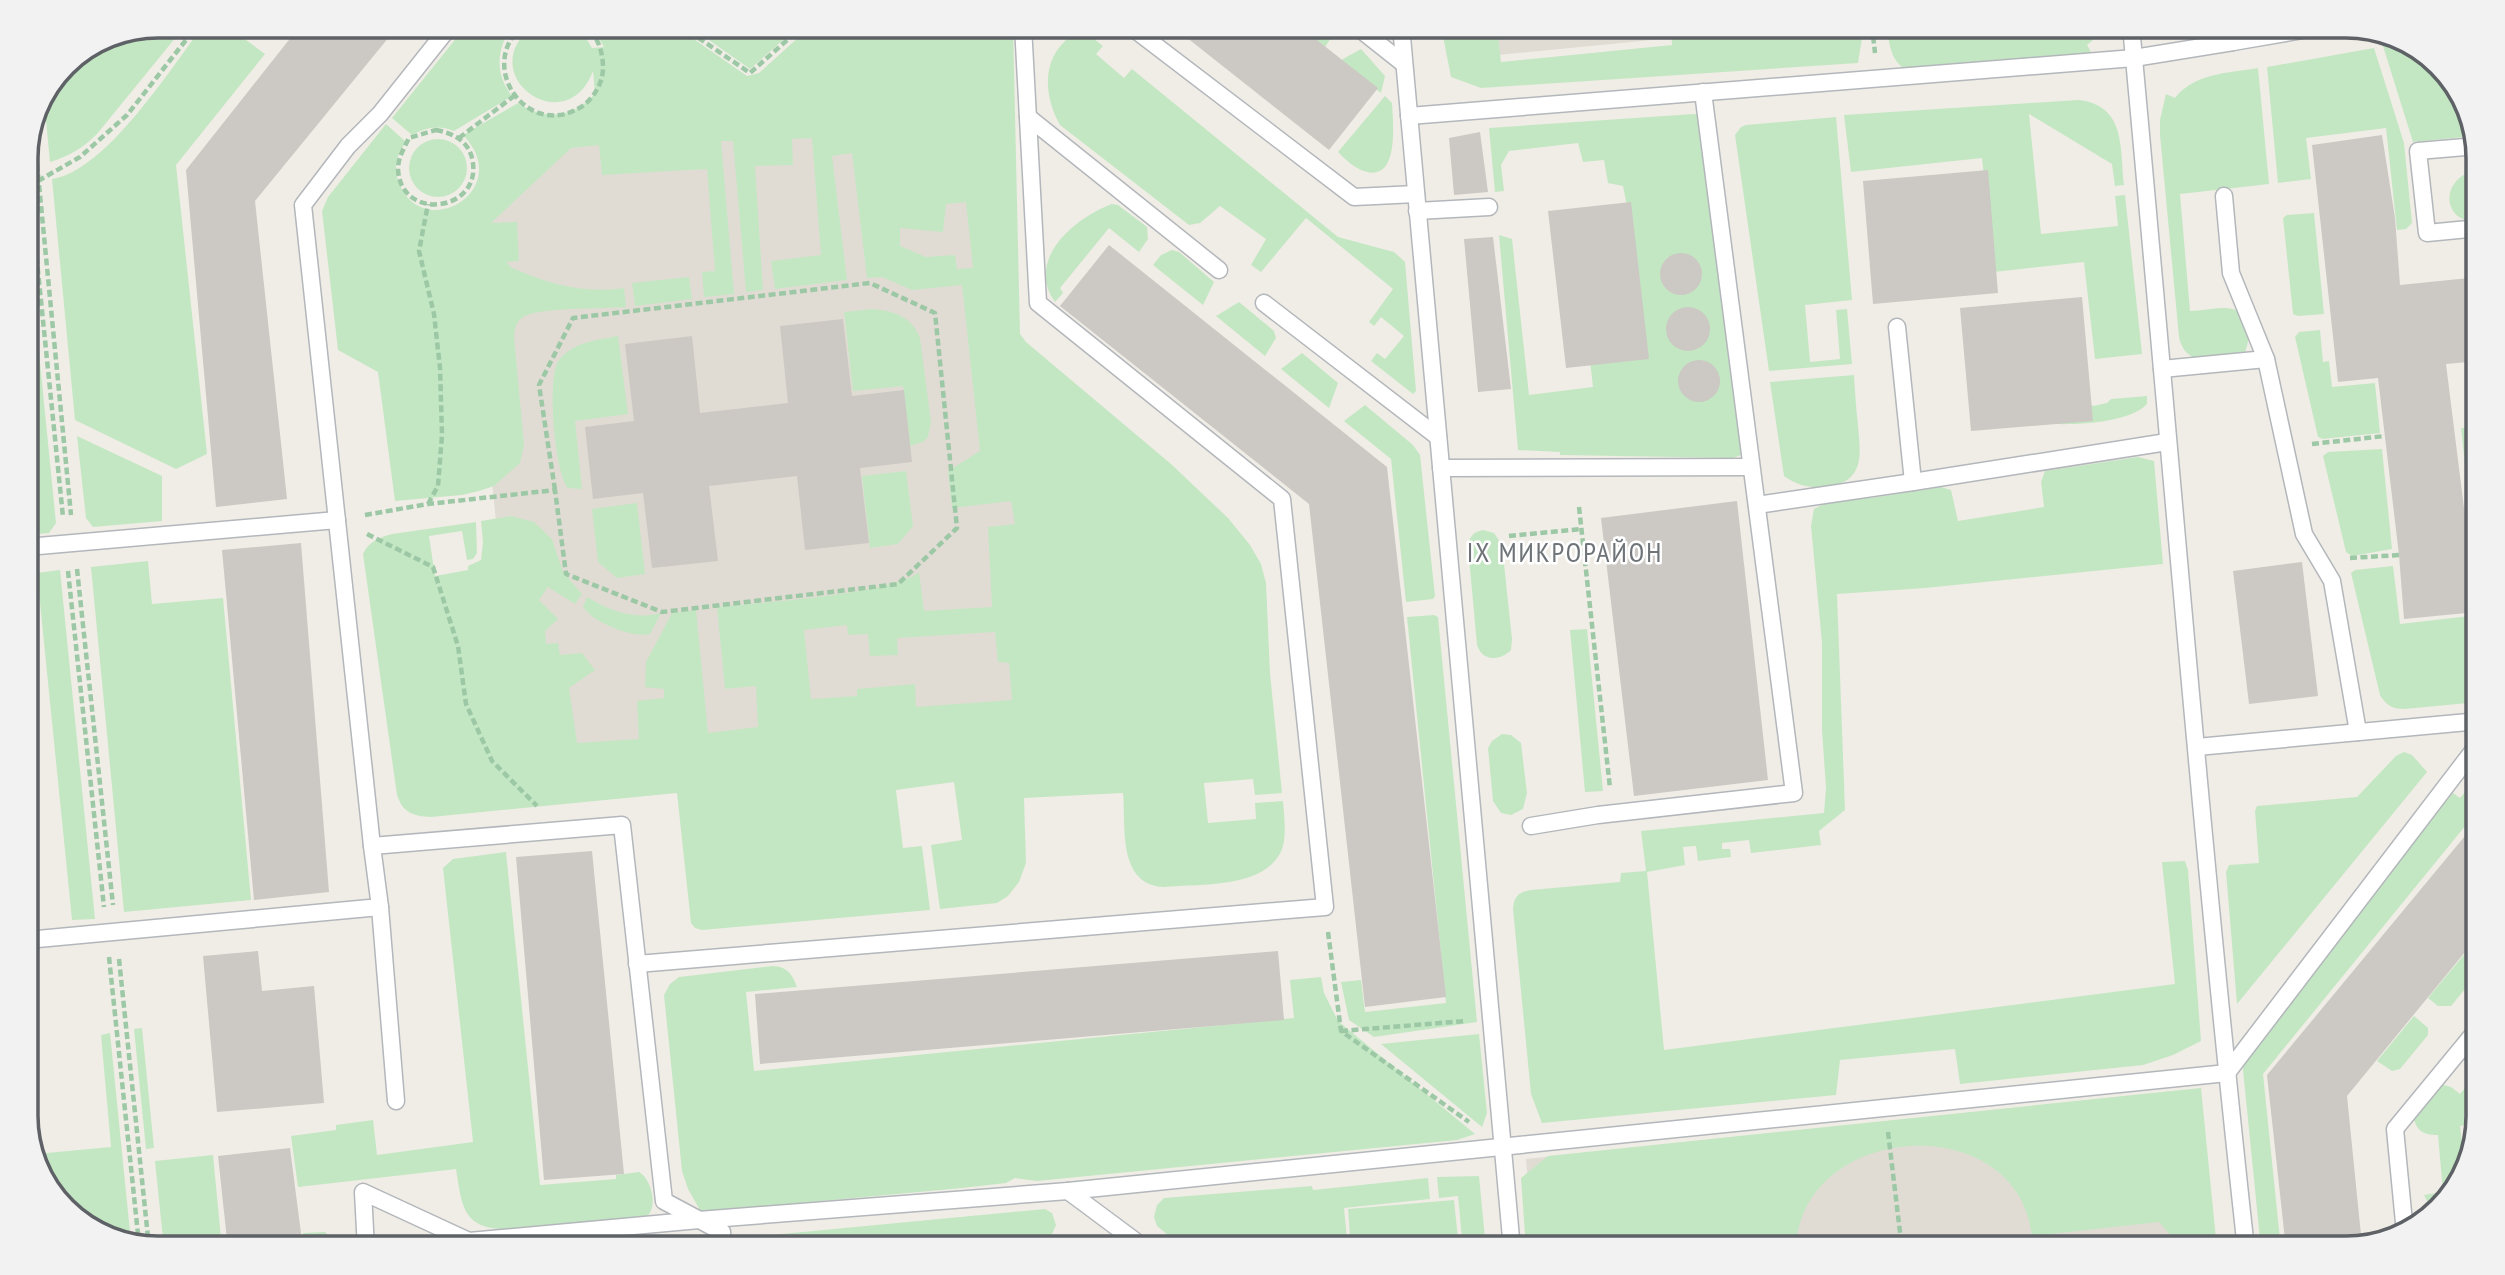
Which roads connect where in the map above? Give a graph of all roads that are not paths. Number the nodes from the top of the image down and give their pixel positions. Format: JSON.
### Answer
{"nodes":[{"id":1,"x":440,"y":38,"type":"edge"},
{"id":2,"x":1024,"y":38,"type":"edge"},
{"id":3,"x":1145,"y":38,"type":"edge"},
{"id":4,"x":1371,"y":38,"type":"edge"},
{"id":5,"x":1402,"y":38,"type":"edge"},
{"id":6,"x":2132,"y":38,"type":"edge"},
{"id":7,"x":2235,"y":38,"type":"edge"},
{"id":8,"x":2256,"y":38,"type":"edge"},
{"id":9,"x":2233,"y":42,"type":"junction"},
{"id":10,"x":2134,"y":58,"type":"junction"},
{"id":11,"x":1404,"y":64,"type":"junction"},
{"id":12,"x":1703,"y":92,"type":"junction"},
{"id":13,"x":1409,"y":116,"type":"junction"},
{"id":14,"x":1028,"y":117,"type":"junction"},
{"id":15,"x":2466,"y":147,"type":"edge"},
{"id":16,"x":2224,"y":196,"type":"dead end"},
{"id":17,"x":1417,"y":203,"type":"junction"},
{"id":18,"x":1489,"y":207,"type":"dead end"},
{"id":19,"x":2466,"y":229,"type":"edge"},
{"id":20,"x":1219,"y":270,"type":"dead end"},
{"id":21,"x":1264,"y":303,"type":"dead end"},
{"id":22,"x":1897,"y":327,"type":"dead end"},
{"id":23,"x":2266,"y":359,"type":"junction"},
{"id":24,"x":2162,"y":369,"type":"junction"},
{"id":25,"x":1438,"y":437,"type":"junction"},
{"id":26,"x":2167,"y":442,"type":"junction"},
{"id":27,"x":1751,"y":467,"type":"junction"},
{"id":28,"x":1441,"y":468,"type":"junction"},
{"id":29,"x":1913,"y":482,"type":"junction"},
{"id":30,"x":1757,"y":505,"type":"junction"},
{"id":31,"x":337,"y":520,"type":"junction"},
{"id":32,"x":39,"y":546,"type":"edge"},
{"id":33,"x":2466,"y":722,"type":"edge"},
{"id":34,"x":2358,"y":732,"type":"junction"},
{"id":35,"x":2197,"y":747,"type":"junction"},
{"id":36,"x":2466,"y":760,"type":"edge"},
{"id":37,"x":1531,"y":826,"type":"dead end"},
{"id":38,"x":372,"y":846,"type":"junction"},
{"id":39,"x":380,"y":907,"type":"junction"},
{"id":40,"x":39,"y":939,"type":"edge"},
{"id":41,"x":637,"y":964,"type":"junction"},
{"id":42,"x":2466,"y":1043,"type":"edge"},
{"id":43,"x":2227,"y":1073,"type":"junction"},
{"id":44,"x":396,"y":1101,"type":"dead end"},
{"id":45,"x":1503,"y":1146,"type":"junction"},
{"id":46,"x":1068,"y":1191,"type":"junction"},
{"id":47,"x":699,"y":1220,"type":"junction"},
{"id":48,"x":2404,"y":1222,"type":"edge"},
{"id":49,"x":365,"y":1236,"type":"edge"},
{"id":50,"x":459,"y":1236,"type":"edge"},
{"id":51,"x":525,"y":1236,"type":"edge"},
{"id":52,"x":722,"y":1236,"type":"edge"},
{"id":53,"x":1129,"y":1236,"type":"edge"},
{"id":54,"x":1511,"y":1236,"type":"edge"},
{"id":55,"x":2245,"y":1236,"type":"edge"}],
"edges":[{"from":1,"to":31,"type":"lane"},
{"from":2,"to":14,"type":"lane"},
{"from":3,"to":17,"type":"lane"},
{"from":4,"to":11,"type":"lane"},
{"from":5,"to":11,"type":"lane"},
{"from":6,"to":10,"type":"lane"},
{"from":7,"to":9,"type":"lane"},
{"from":8,"to":9,"type":"lane"},
{"from":9,"to":10,"type":"lane"},
{"from":10,"to":12,"type":"lane"},
{"from":10,"to":24,"type":"lane"},
{"from":11,"to":13,"type":"lane"},
{"from":12,"to":13,"type":"lane"},
{"from":12,"to":27,"type":"lane"},
{"from":13,"to":17,"type":"lane"},
{"from":14,"to":20,"type":"lane"},
{"from":14,"to":41,"type":"lane"},
{"from":15,"to":19,"type":"lane"},
{"from":16,"to":23,"type":"lane"},
{"from":17,"to":18,"type":"lane"},
{"from":17,"to":25,"type":"lane"},
{"from":21,"to":25,"type":"lane"},
{"from":22,"to":29,"type":"lane"},
{"from":23,"to":24,"type":"lane"},
{"from":23,"to":34,"type":"lane"},
{"from":24,"to":26,"type":"lane"},
{"from":25,"to":28,"type":"lane"},
{"from":26,"to":29,"type":"lane"},
{"from":26,"to":35,"type":"lane"},
{"from":27,"to":28,"type":"lane"},
{"from":27,"to":30,"type":"lane"},
{"from":28,"to":45,"type":"lane"},
{"from":29,"to":30,"type":"lane"},
{"from":30,"to":37,"type":"lane"},
{"from":31,"to":32,"type":"lane"},
{"from":31,"to":38,"type":"lane"},
{"from":33,"to":34,"type":"lane"},
{"from":34,"to":35,"type":"lane"},
{"from":35,"to":43,"type":"lane"},
{"from":36,"to":43,"type":"lane"},
{"from":38,"to":39,"type":"lane"},
{"from":38,"to":41,"type":"lane"},
{"from":39,"to":40,"type":"lane"},
{"from":39,"to":44,"type":"lane"},
{"from":41,"to":47,"type":"lane"},
{"from":42,"to":48,"type":"lane"},
{"from":43,"to":45,"type":"lane"},
{"from":43,"to":55,"type":"lane"},
{"from":45,"to":46,"type":"lane"},
{"from":45,"to":54,"type":"lane"},
{"from":46,"to":47,"type":"lane"},
{"from":46,"to":53,"type":"lane"},
{"from":47,"to":51,"type":"lane"},
{"from":47,"to":52,"type":"lane"},
{"from":49,"to":50,"type":"lane"}]}
